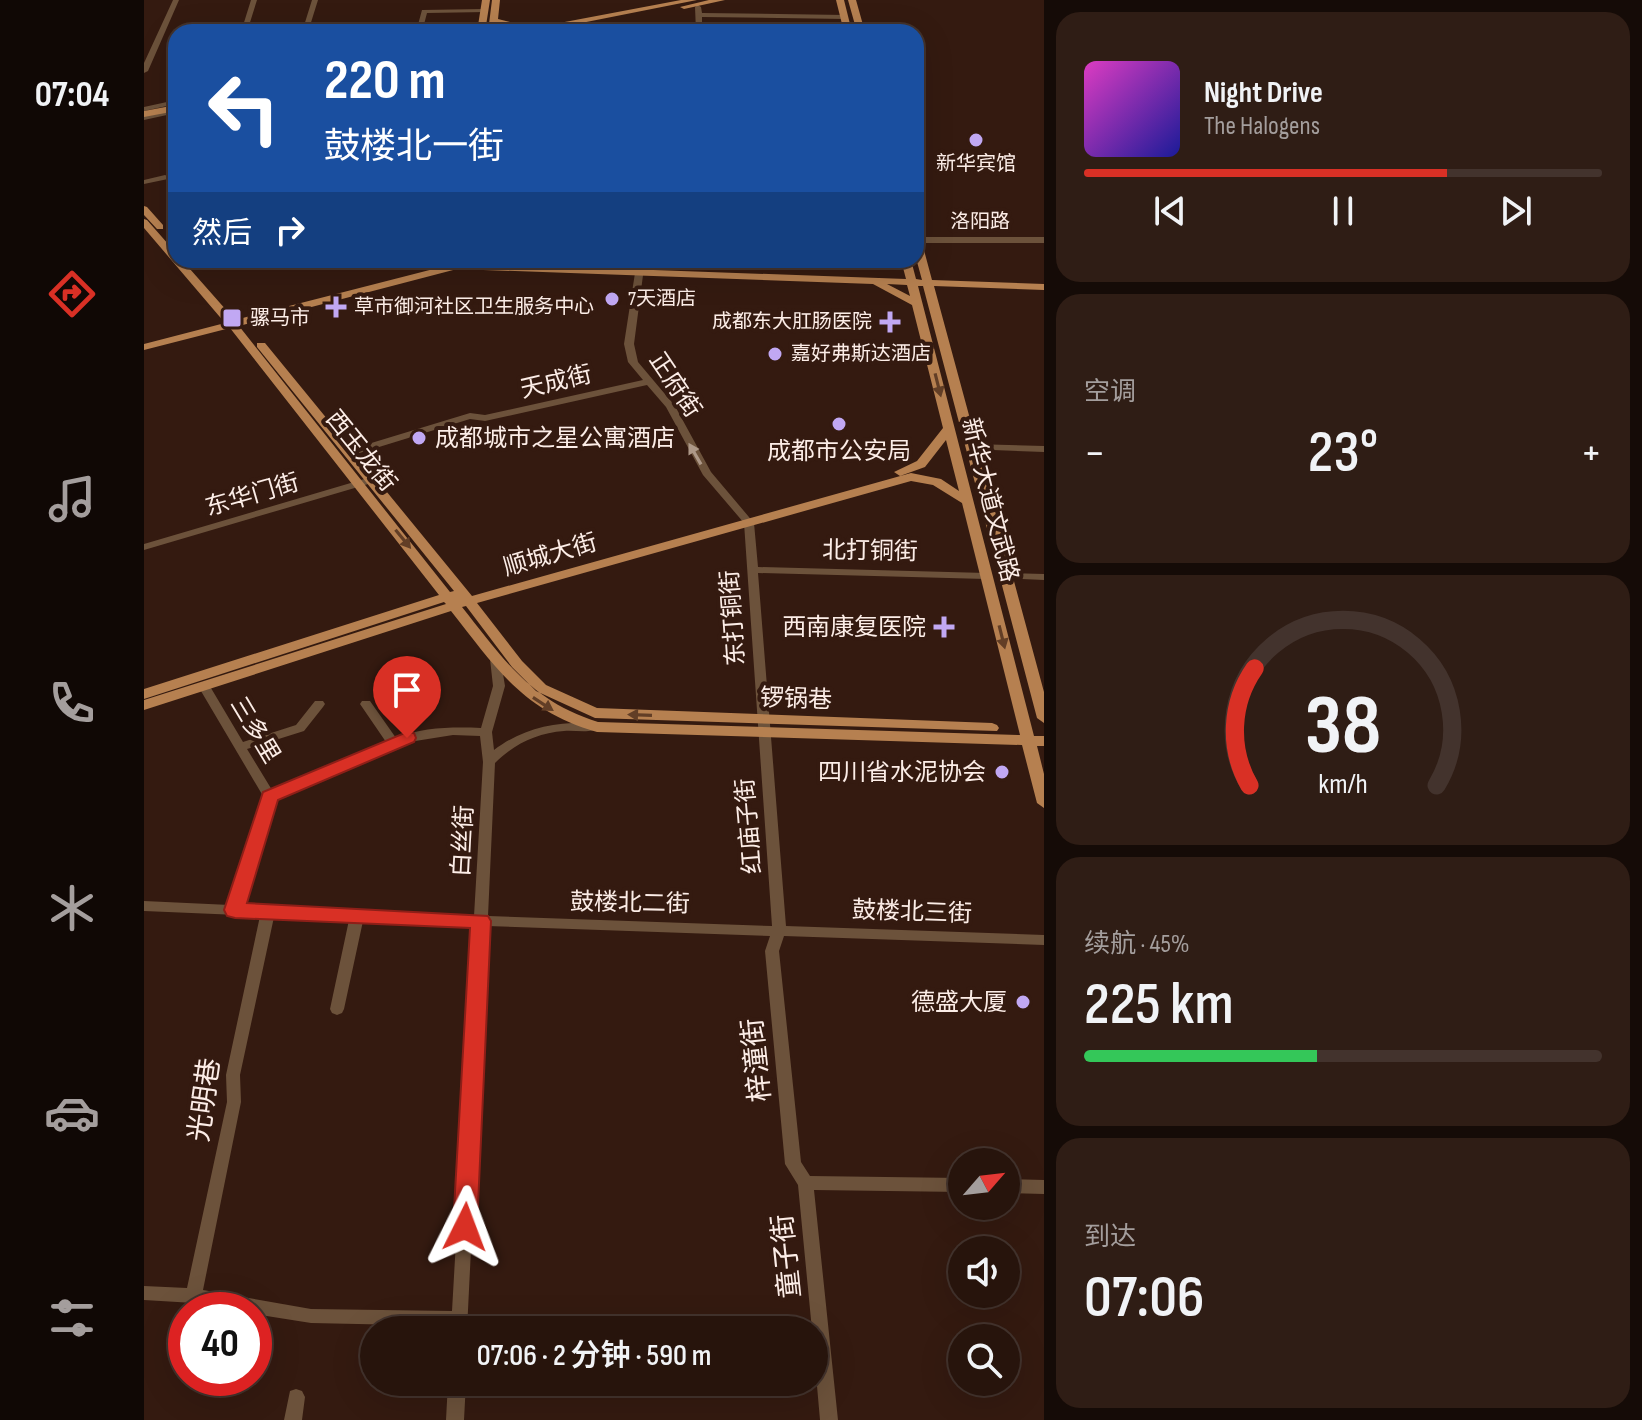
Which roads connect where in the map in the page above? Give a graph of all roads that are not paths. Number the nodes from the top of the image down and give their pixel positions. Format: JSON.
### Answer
{"nodes":[{"id":1,"x":176,"y":0,"type":"edge"},
{"id":2,"x":254,"y":0,"type":"edge"},
{"id":3,"x":315,"y":0,"type":"edge"},
{"id":4,"x":486,"y":0,"type":"edge"},
{"id":5,"x":496,"y":0,"type":"edge"},
{"id":6,"x":680,"y":0,"type":"edge"},
{"id":7,"x":709,"y":0,"type":"edge"},
{"id":8,"x":721,"y":0,"type":"edge"},
{"id":9,"x":840,"y":0,"type":"edge"},
{"id":10,"x":852,"y":0,"type":"edge"},
{"id":11,"x":695,"y":2,"type":"edge"},
{"id":12,"x":484,"y":11,"type":"junction"},
{"id":13,"x":626,"y":14,"type":"junction"},
{"id":14,"x":698,"y":15,"type":"junction"},
{"id":15,"x":845,"y":17,"type":"junction"},
{"id":16,"x":493,"y":20,"type":"junction"},
{"id":17,"x":246,"y":24,"type":"edge"},
{"id":18,"x":308,"y":24,"type":"edge"},
{"id":19,"x":421,"y":24,"type":"edge"},
{"id":20,"x":482,"y":24,"type":"edge"},
{"id":21,"x":493,"y":24,"type":"edge"},
{"id":22,"x":507,"y":24,"type":"edge"},
{"id":23,"x":571,"y":24,"type":"edge"},
{"id":24,"x":699,"y":24,"type":"edge"},
{"id":25,"x":846,"y":24,"type":"edge"},
{"id":26,"x":859,"y":24,"type":"edge"},
{"id":27,"x":144,"y":71,"type":"edge"},
{"id":28,"x":168,"y":108,"type":"edge"},
{"id":29,"x":144,"y":113,"type":"edge"},
{"id":30,"x":165,"y":177,"type":"dead end"},
{"id":31,"x":144,"y":182,"type":"edge"},
{"id":32,"x":144,"y":209,"type":"edge"},
{"id":33,"x":144,"y":222,"type":"edge"},
{"id":34,"x":168,"y":237,"type":"edge"},
{"id":35,"x":924,"y":240,"type":"edge"},
{"id":36,"x":1044,"y":240,"type":"edge"},
{"id":37,"x":168,"y":250,"type":"edge"},
{"id":38,"x":184,"y":268,"type":"edge"},
{"id":39,"x":194,"y":268,"type":"edge"},
{"id":40,"x":432,"y":268,"type":"edge"},
{"id":41,"x":640,"y":268,"type":"edge"},
{"id":42,"x":671,"y":268,"type":"edge"},
{"id":43,"x":679,"y":268,"type":"edge"},
{"id":44,"x":908,"y":268,"type":"edge"},
{"id":45,"x":924,"y":268,"type":"edge"},
{"id":46,"x":911,"y":280,"type":"junction"},
{"id":47,"x":927,"y":280,"type":"junction"},
{"id":48,"x":871,"y":281,"type":"junction"},
{"id":49,"x":1044,"y":281,"type":"edge"},
{"id":50,"x":1044,"y":287,"type":"edge"},
{"id":51,"x":917,"y":303,"type":"junction"},
{"id":52,"x":235,"y":320,"type":"junction"},
{"id":53,"x":144,"y":341,"type":"edge"},
{"id":54,"x":144,"y":347,"type":"edge"},
{"id":55,"x":800,"y":353,"type":"dead end"},
{"id":56,"x":930,"y":354,"type":"junction"},
{"id":57,"x":650,"y":381,"type":"junction"},
{"id":58,"x":949,"y":428,"type":"junction"},
{"id":59,"x":972,"y":447,"type":"junction"},
{"id":60,"x":1044,"y":449,"type":"edge"},
{"id":61,"x":349,"y":453,"type":"junction"},
{"id":62,"x":365,"y":482,"type":"junction"},
{"id":63,"x":968,"y":502,"type":"junction"},
{"id":64,"x":745,"y":519,"type":"junction"},
{"id":65,"x":144,"y":547,"type":"edge"},
{"id":66,"x":752,"y":570,"type":"junction"},
{"id":67,"x":986,"y":576,"type":"junction"},
{"id":68,"x":1006,"y":576,"type":"junction"},
{"id":69,"x":1044,"y":577,"type":"edge"},
{"id":70,"x":459,"y":598,"type":"junction"},
{"id":71,"x":496,"y":659,"type":"junction"},
{"id":72,"x":204,"y":686,"type":"junction"},
{"id":73,"x":144,"y":694,"type":"edge"},
{"id":74,"x":319,"y":704,"type":"dead end"},
{"id":75,"x":366,"y":704,"type":"dead end"},
{"id":76,"x":144,"y":705,"type":"edge"},
{"id":77,"x":1044,"y":718,"type":"edge"},
{"id":78,"x":762,"y":726,"type":"junction"},
{"id":79,"x":597,"y":727,"type":"junction"},
{"id":80,"x":1044,"y":731,"type":"edge"},
{"id":81,"x":486,"y":732,"type":"junction"},
{"id":82,"x":1026,"y":734,"type":"junction"},
{"id":83,"x":1044,"y":741,"type":"edge"},
{"id":84,"x":393,"y":743,"type":"junction"},
{"id":85,"x":240,"y":747,"type":"junction"},
{"id":86,"x":489,"y":762,"type":"junction"},
{"id":87,"x":269,"y":796,"type":"junction"},
{"id":88,"x":1044,"y":803,"type":"edge"},
{"id":89,"x":144,"y":906,"type":"edge"},
{"id":90,"x":235,"y":910,"type":"junction"},
{"id":91,"x":268,"y":912,"type":"junction"},
{"id":92,"x":357,"y":916,"type":"junction"},
{"id":93,"x":481,"y":921,"type":"junction"},
{"id":94,"x":779,"y":929,"type":"junction"},
{"id":95,"x":1044,"y":940,"type":"edge"},
{"id":96,"x":337,"y":1009,"type":"dead end"},
{"id":97,"x":806,"y":1183,"type":"junction"},
{"id":98,"x":948,"y":1185,"type":"edge"},
{"id":99,"x":1020,"y":1186,"type":"edge"},
{"id":100,"x":1044,"y":1187,"type":"edge"},
{"id":101,"x":195,"y":1292,"type":"edge"},
{"id":102,"x":144,"y":1293,"type":"edge"},
{"id":103,"x":168,"y":1294,"type":"edge"},
{"id":104,"x":272,"y":1309,"type":"edge"},
{"id":105,"x":460,"y":1316,"type":"edge"},
{"id":106,"x":360,"y":1319,"type":"edge"},
{"id":107,"x":456,"y":1396,"type":"edge"},
{"id":108,"x":296,"y":1397,"type":"dead end"},
{"id":109,"x":293,"y":1420,"type":"edge"},
{"id":110,"x":455,"y":1420,"type":"edge"},
{"id":111,"x":829,"y":1420,"type":"edge"}],
"edges":[{"from":1,"to":27,"type":"street"},
{"from":2,"to":17,"type":"street"},
{"from":3,"to":18,"type":"street"},
{"from":4,"to":12,"type":"main road"},
{"from":5,"to":16,"type":"main road"},
{"from":6,"to":13,"type":"main road"},
{"from":7,"to":13,"type":"main road"},
{"from":8,"to":11,"type":"main road"},
{"from":9,"to":15,"type":"main road"},
{"from":10,"to":26,"type":"main road"},
{"from":11,"to":13,"type":"main road"},
{"from":11,"to":14,"type":"street"},
{"from":12,"to":19,"type":"street"},
{"from":12,"to":20,"type":"main road"},
{"from":13,"to":23,"type":"main road"},
{"from":14,"to":15,"type":"street"},
{"from":14,"to":24,"type":"street"},
{"from":15,"to":25,"type":"main road"},
{"from":16,"to":21,"type":"main road"},
{"from":16,"to":22,"type":"main road"},
{"from":28,"to":29,"type":"main road"},
{"from":30,"to":31,"type":"street"},
{"from":32,"to":34,"type":"main road"},
{"from":33,"to":37,"type":"main road"},
{"from":35,"to":36,"type":"street","name":"洛阳路"},
{"from":38,"to":52,"type":"main road"},
{"from":39,"to":52,"type":"main road"},
{"from":40,"to":52,"type":"main road"},
{"from":41,"to":57,"type":"street","name":"正府街"},
{"from":42,"to":48,"type":"main road"},
{"from":43,"to":46,"type":"main road"},
{"from":44,"to":46,"type":"main road","name":"新华大道文武路"},
{"from":45,"to":47,"type":"main road","name":"新华大道文武路"},
{"from":46,"to":47,"type":"main road"},
{"from":46,"to":48,"type":"main road"},
{"from":46,"to":51,"type":"main road","name":"新华大道文武路"},
{"from":47,"to":49,"type":"main road"},
{"from":47,"to":50,"type":"main road"},
{"from":47,"to":59,"type":"main road","name":"新华大道文武路"},
{"from":48,"to":51,"type":"main road"},
{"from":51,"to":56,"type":"main road","name":"新华大道文武路"},
{"from":52,"to":53,"type":"main road"},
{"from":52,"to":54,"type":"main road"},
{"from":52,"to":61,"type":"main road","name":"西玉龙街"},
{"from":52,"to":62,"type":"main road","name":"西玉龙街"},
{"from":55,"to":56,"type":"street"},
{"from":56,"to":58,"type":"main road","name":"新华大道文武路","one_way":true},
{"from":57,"to":61,"type":"street","name":"天成街"},
{"from":64,"to":57,"type":"street","name":"正府街","one_way":true},
{"from":58,"to":63,"type":"main road","name":"新华大道文武路"},
{"from":58,"to":64,"type":"main road","name":"顺城大街"},
{"from":59,"to":60,"type":"street"},
{"from":59,"to":68,"type":"main road","name":"新华大道文武路"},
{"from":61,"to":62,"type":"main road","name":"西玉龙街"},
{"from":62,"to":65,"type":"street","name":"东华门街"},
{"from":62,"to":70,"type":"main road","name":"西玉龙街"},
{"from":63,"to":64,"type":"main road","name":"顺城大街"},
{"from":63,"to":67,"type":"main road","name":"新华大道文武路"},
{"from":64,"to":66,"type":"street","name":"东打铜街"},
{"from":64,"to":70,"type":"main road","name":"顺城大街"},
{"from":66,"to":67,"type":"street","name":"北打铜街"},
{"from":66,"to":78,"type":"street","name":"东打铜街"},
{"from":67,"to":82,"type":"main road","name":"新华大道文武路","one_way":true},
{"from":68,"to":69,"type":"street"},
{"from":68,"to":77,"type":"main road","name":"新华大道文武路"},
{"from":70,"to":71,"type":"main road","name":"锣锅巷"},
{"from":70,"to":72,"type":"main road","name":"顺城大街"},
{"from":70,"to":73,"type":"main road","name":"顺城大街"},
{"from":78,"to":70,"type":"main road","name":"锣锅巷","one_way":true},
{"from":71,"to":79,"type":"main road","name":"锣锅巷","one_way":true},
{"from":71,"to":81,"type":"street","name":"白丝街"},
{"from":72,"to":76,"type":"main road","name":"顺城大街"},
{"from":72,"to":85,"type":"street","name":"三多里"},
{"from":74,"to":85,"type":"street"},
{"from":75,"to":84,"type":"street"},
{"from":78,"to":79,"type":"main road","name":"锣锅巷"},
{"from":78,"to":82,"type":"main road","name":"锣锅巷"},
{"from":78,"to":94,"type":"street","name":"红庙子街"},
{"from":79,"to":86,"type":"street"},
{"from":80,"to":82,"type":"main road"},
{"from":81,"to":84,"type":"street"},
{"from":81,"to":86,"type":"street","name":"白丝街"},
{"from":82,"to":83,"type":"main road"},
{"from":82,"to":88,"type":"main road","name":"新华大道文武路"},
{"from":84,"to":87,"type":"street"},
{"from":85,"to":87,"type":"street","name":"三多里"},
{"from":86,"to":93,"type":"street","name":"白丝街"},
{"from":87,"to":90,"type":"street"},
{"from":89,"to":90,"type":"street","name":"鼓楼北二街"},
{"from":90,"to":91,"type":"street","name":"鼓楼北二街"},
{"from":91,"to":92,"type":"street","name":"鼓楼北二街"},
{"from":91,"to":101,"type":"street","name":"光明巷"},
{"from":92,"to":93,"type":"street","name":"鼓楼北二街"},
{"from":92,"to":96,"type":"street"},
{"from":93,"to":94,"type":"street","name":"鼓楼北二街"},
{"from":93,"to":105,"type":"street","name":"白丝街"},
{"from":94,"to":95,"type":"street","name":"鼓楼北三街"},
{"from":94,"to":97,"type":"street","name":"梓潼街"},
{"from":97,"to":98,"type":"street"},
{"from":97,"to":111,"type":"street","name":"童子街"},
{"from":99,"to":100,"type":"street"},
{"from":102,"to":103,"type":"street"},
{"from":104,"to":106,"type":"street"},
{"from":107,"to":110,"type":"street"},
{"from":108,"to":109,"type":"street"}]}
